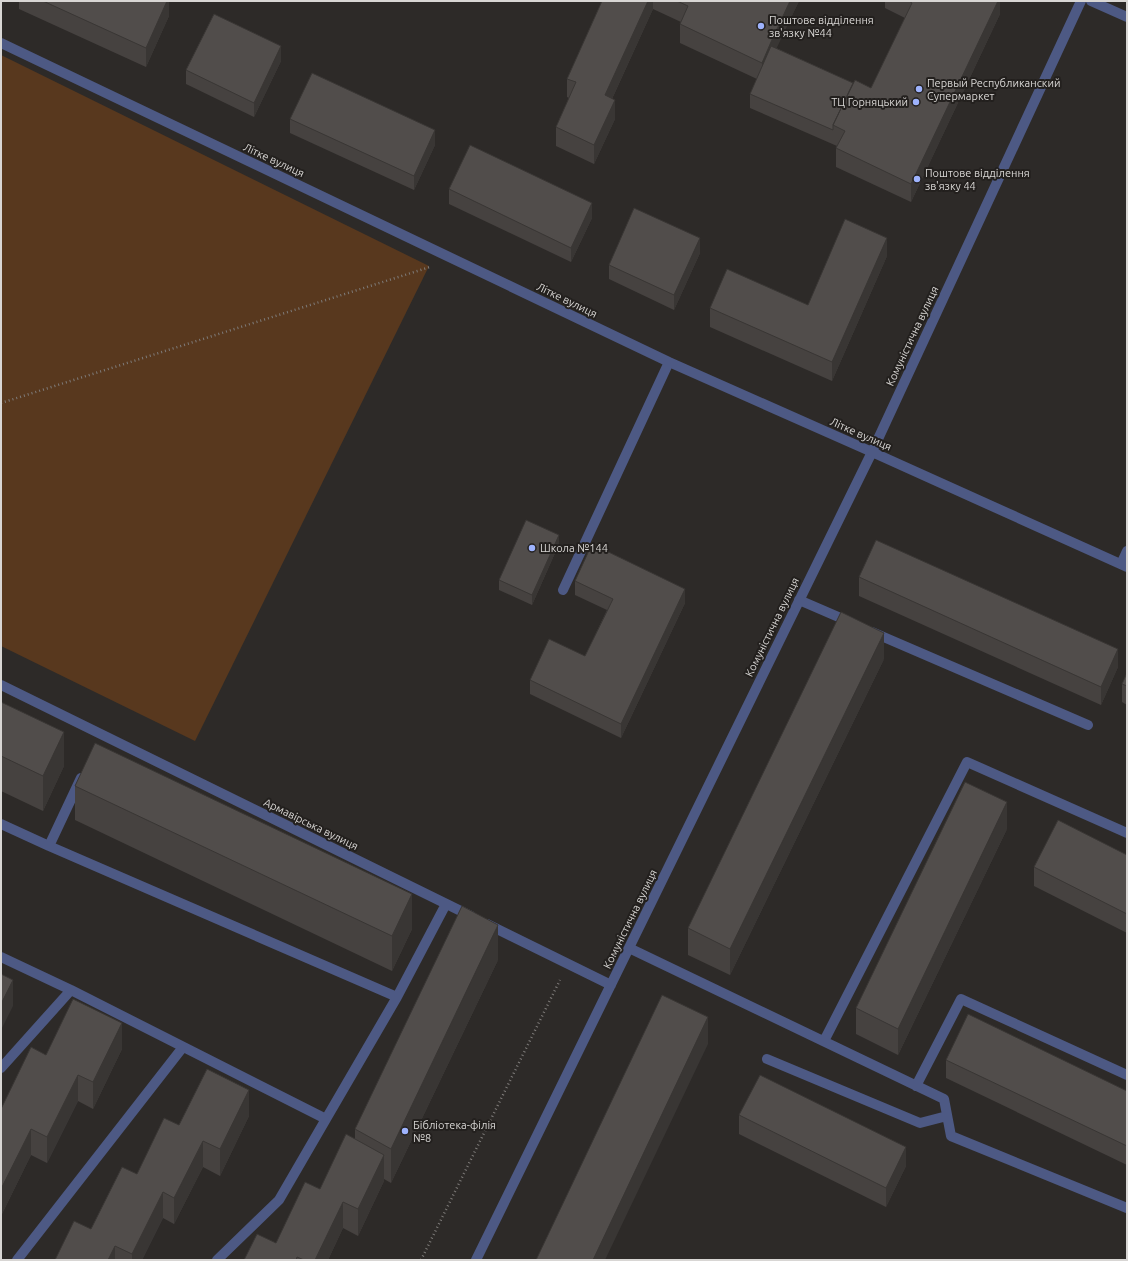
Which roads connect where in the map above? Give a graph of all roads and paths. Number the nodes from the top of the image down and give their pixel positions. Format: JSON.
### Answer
{"nodes":[{"id":1,"x":1081,"y":1,"type":"edge"},
{"id":2,"x":1091,"y":1,"type":"edge"},
{"id":3,"x":1127,"y":17,"type":"edge"},
{"id":4,"x":1,"y":44,"type":"edge"},
{"id":5,"x":454,"y":260,"type":"junction"},
{"id":6,"x":669,"y":362,"type":"junction"},
{"id":7,"x":1,"y":403,"type":"edge"},
{"id":8,"x":872,"y":452,"type":"junction"},
{"id":9,"x":1127,"y":551,"type":"edge"},
{"id":10,"x":1124,"y":566,"type":"edge"},
{"id":11,"x":563,"y":590,"type":"dead end"},
{"id":12,"x":799,"y":600,"type":"junction"},
{"id":13,"x":1,"y":684,"type":"edge"},
{"id":14,"x":1088,"y":725,"type":"dead end"},
{"id":15,"x":85,"y":769,"type":"edge"},
{"id":16,"x":1,"y":824,"type":"edge"},
{"id":17,"x":1127,"y":833,"type":"edge"},
{"id":18,"x":49,"y":846,"type":"junction"},
{"id":19,"x":446,"y":904,"type":"junction"},
{"id":20,"x":629,"y":948,"type":"junction"},
{"id":21,"x":1,"y":957,"type":"edge"},
{"id":22,"x":568,"y":964,"type":"junction"},
{"id":23,"x":611,"y":985,"type":"junction"},
{"id":24,"x":71,"y":990,"type":"junction"},
{"id":25,"x":397,"y":997,"type":"junction"},
{"id":26,"x":824,"y":1042,"type":"junction"},
{"id":27,"x":183,"y":1047,"type":"junction"},
{"id":28,"x":767,"y":1059,"type":"dead end"},
{"id":29,"x":1,"y":1068,"type":"edge"},
{"id":30,"x":1127,"y":1075,"type":"edge"},
{"id":31,"x":916,"y":1086,"type":"junction"},
{"id":32,"x":947,"y":1116,"type":"junction"},
{"id":33,"x":326,"y":1119,"type":"junction"},
{"id":34,"x":1127,"y":1208,"type":"edge"},
{"id":35,"x":17,"y":1260,"type":"edge"},
{"id":36,"x":217,"y":1260,"type":"edge"},
{"id":37,"x":421,"y":1260,"type":"edge"},
{"id":38,"x":476,"y":1260,"type":"edge"}],
"edges":[{"from":1,"to":8,"type":"street","name":"Комуністична вулиця"},
{"from":2,"to":3,"type":"street"},
{"from":4,"to":5,"type":"street","name":"Літке вулиця"},
{"from":5,"to":6,"type":"street","name":"Літке вулиця"},
{"from":5,"to":7,"type":"path"},
{"from":6,"to":8,"type":"street","name":"Літке вулиця"},
{"from":6,"to":11,"type":"street"},
{"from":8,"to":10,"type":"street","name":"Літке вулиця"},
{"from":8,"to":12,"type":"street","name":"Комуністична вулиця"},
{"from":9,"to":10,"type":"street"},
{"from":12,"to":14,"type":"street"},
{"from":12,"to":20,"type":"street","name":"Комуністична вулиця"},
{"from":13,"to":19,"type":"street","name":"Армавірська вулиця"},
{"from":15,"to":18,"type":"street"},
{"from":16,"to":18,"type":"street"},
{"from":17,"to":26,"type":"street"},
{"from":18,"to":25,"type":"street"},
{"from":19,"to":22,"type":"street","name":"Армавірська вулиця"},
{"from":19,"to":25,"type":"street"},
{"from":20,"to":23,"type":"street","name":"Комуністична вулиця"},
{"from":20,"to":26,"type":"street"},
{"from":21,"to":24,"type":"street"},
{"from":22,"to":23,"type":"street","name":"Армавірська вулиця"},
{"from":22,"to":37,"type":"path"},
{"from":23,"to":38,"type":"street","name":"Комуністична вулиця"},
{"from":24,"to":27,"type":"street"},
{"from":24,"to":29,"type":"street"},
{"from":25,"to":33,"type":"street"},
{"from":26,"to":31,"type":"street"},
{"from":27,"to":33,"type":"street"},
{"from":27,"to":35,"type":"street"},
{"from":28,"to":32,"type":"street"},
{"from":30,"to":31,"type":"street"},
{"from":31,"to":32,"type":"street"},
{"from":32,"to":34,"type":"street"},
{"from":33,"to":36,"type":"street"}]}
